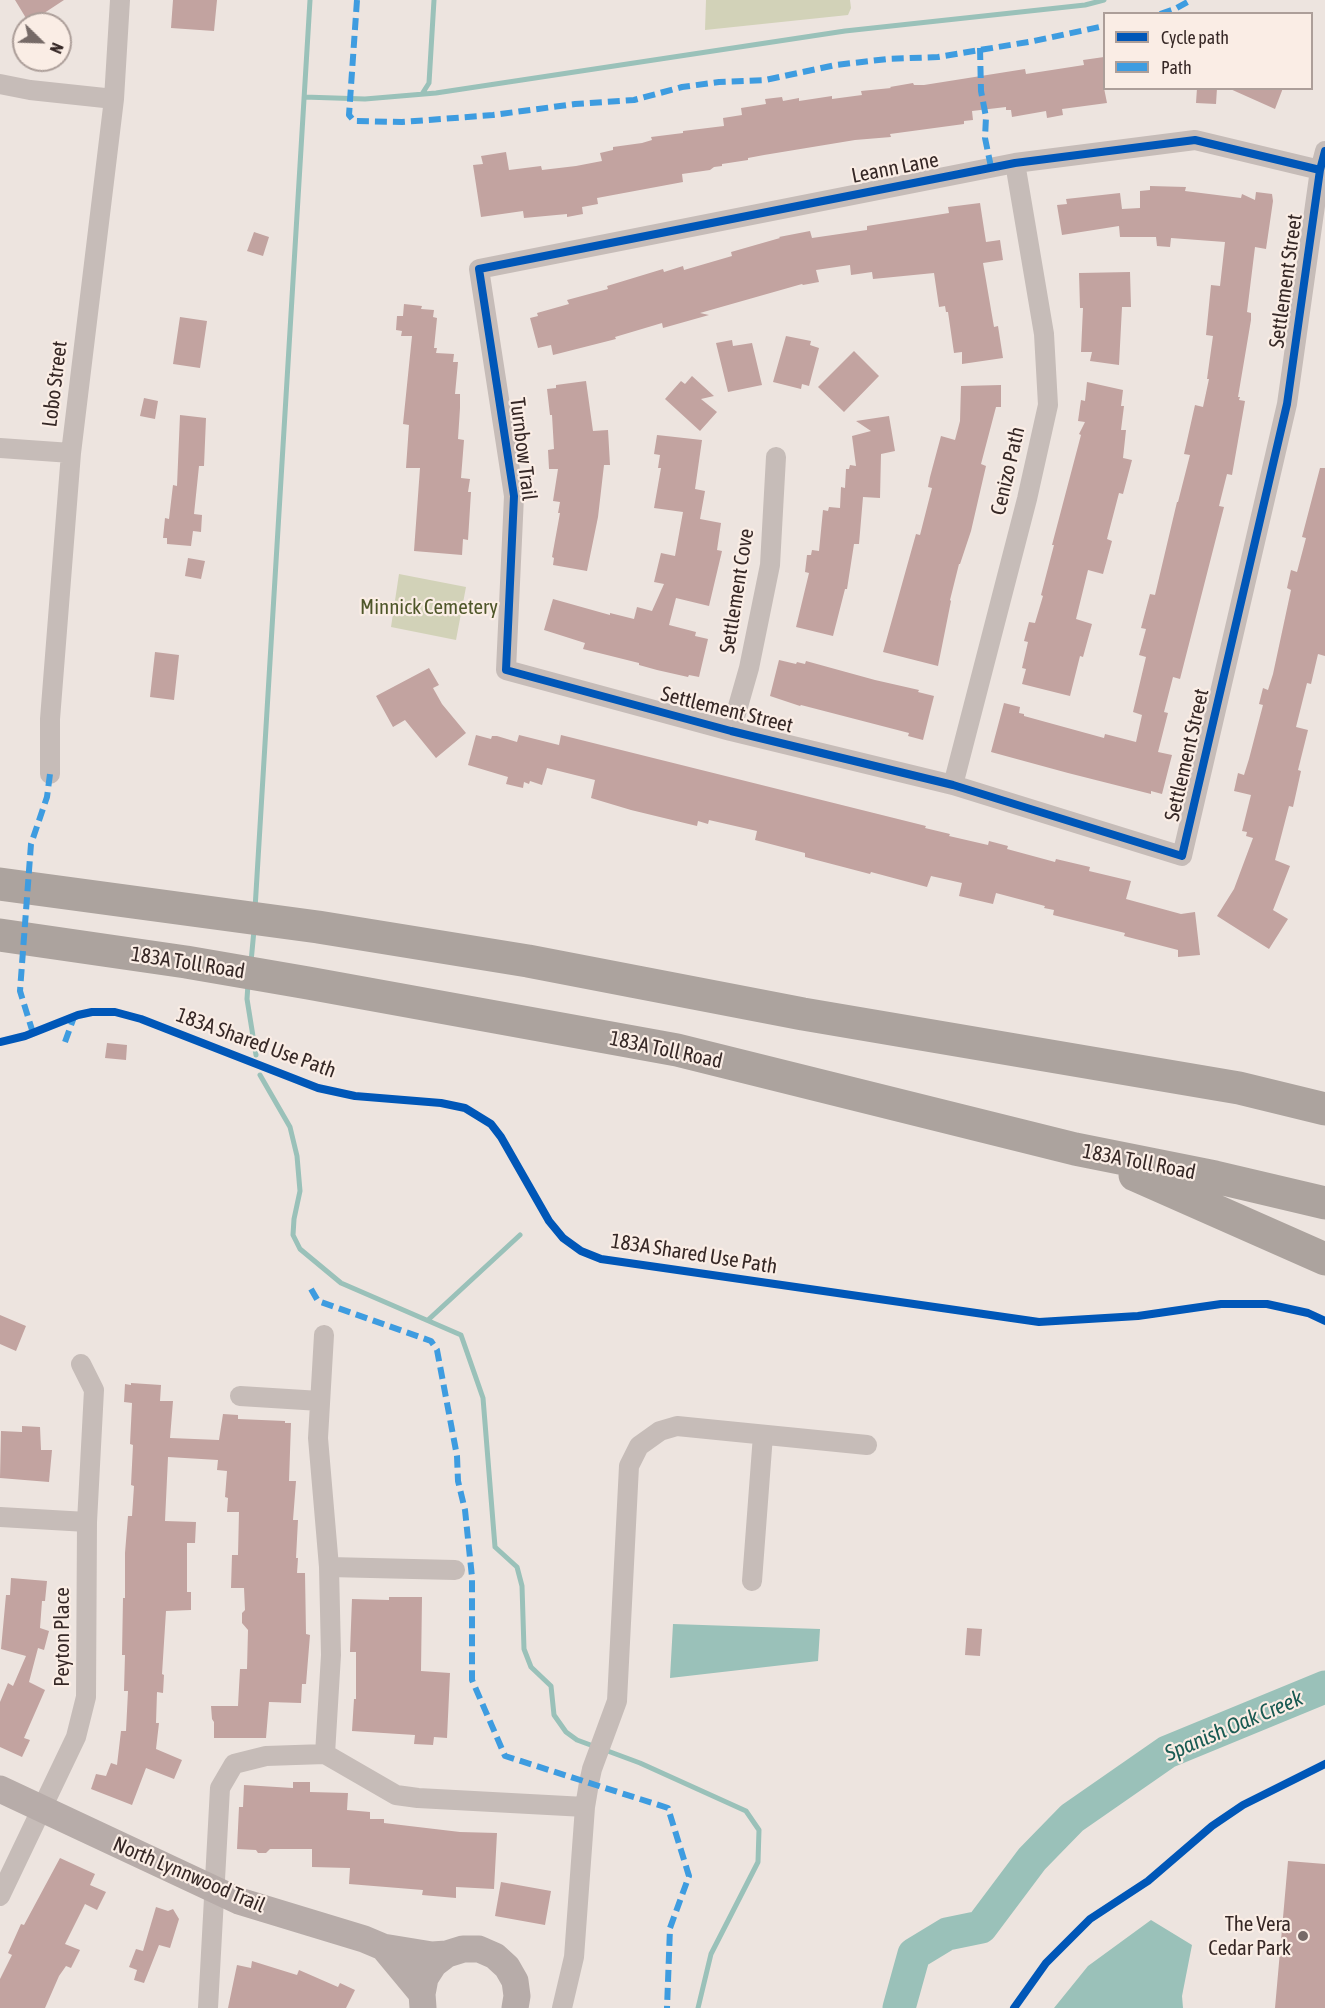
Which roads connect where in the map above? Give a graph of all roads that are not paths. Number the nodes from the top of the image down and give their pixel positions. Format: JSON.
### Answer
{"nodes":[{"id":1,"x":120,"y":0,"type":"edge"},
{"id":2,"x":0,"y":84,"type":"edge"},
{"id":3,"x":114,"y":99,"type":"junction"},
{"id":4,"x":1322,"y":160,"type":"edge"},
{"id":5,"x":1015,"y":162,"type":"junction"},
{"id":6,"x":479,"y":269,"type":"joint"},
{"id":7,"x":0,"y":448,"type":"edge"},
{"id":8,"x":71,"y":453,"type":"junction"},
{"id":9,"x":776,"y":457,"type":"dead end"},
{"id":10,"x":506,"y":670,"type":"joint"},
{"id":11,"x":731,"y":731,"type":"junction"},
{"id":12,"x":50,"y":774,"type":"dead end"},
{"id":13,"x":953,"y":785,"type":"junction"},
{"id":14,"x":0,"y":884,"type":"edge"},
{"id":15,"x":0,"y":935,"type":"edge"},
{"id":16,"x":1239,"y":1088,"type":"junction"},
{"id":17,"x":1325,"y":1096,"type":"edge"},
{"id":18,"x":1325,"y":1109,"type":"edge"},
{"id":19,"x":1076,"y":1149,"type":"junction"},
{"id":20,"x":1325,"y":1203,"type":"edge"},
{"id":21,"x":1325,"y":1259,"type":"edge"},
{"id":22,"x":324,"y":1335,"type":"dead end"},
{"id":23,"x":81,"y":1364,"type":"dead end"},
{"id":24,"x":240,"y":1396,"type":"dead end"},
{"id":25,"x":320,"y":1401,"type":"junction"},
{"id":26,"x":763,"y":1434,"type":"junction"},
{"id":27,"x":867,"y":1445,"type":"dead end"},
{"id":28,"x":0,"y":1517,"type":"edge"},
{"id":29,"x":87,"y":1522,"type":"junction"},
{"id":30,"x":329,"y":1567,"type":"junction"},
{"id":31,"x":455,"y":1570,"type":"dead end"},
{"id":32,"x":752,"y":1581,"type":"dead end"},
{"id":33,"x":325,"y":1754,"type":"junction"},
{"id":34,"x":0,"y":1789,"type":"edge"},
{"id":35,"x":585,"y":1807,"type":"junction"},
{"id":36,"x":43,"y":1809,"type":"junction"},
{"id":37,"x":213,"y":1890,"type":"junction"},
{"id":38,"x":0,"y":1896,"type":"edge"},
{"id":39,"x":383,"y":1947,"type":"junction"},
{"id":40,"x":447,"y":1954,"type":"junction"},
{"id":41,"x":422,"y":2001,"type":"edge"},
{"id":42,"x":208,"y":2008,"type":"edge"},
{"id":43,"x":515,"y":2008,"type":"edge"},
{"id":44,"x":562,"y":2008,"type":"edge"}],
"edges":[{"from":1,"to":3,"type":"street","name":"Lobo Street"},
{"from":2,"to":3,"type":"street"},
{"from":3,"to":8,"type":"street","name":"Lobo Street"},
{"from":4,"to":5,"type":"street","name":"Leann Lane"},
{"from":4,"to":13,"type":"street","name":"Settlement Street"},
{"from":5,"to":6,"type":"street","name":"Leann Lane"},
{"from":5,"to":13,"type":"street","name":"Cenizo Path"},
{"from":6,"to":10,"type":"street","name":"Turnbow Trail"},
{"from":7,"to":8,"type":"street"},
{"from":8,"to":12,"type":"street","name":"Lobo Street"},
{"from":9,"to":11,"type":"street","name":"Settlement Cove"},
{"from":10,"to":11,"type":"street","name":"Settlement Street"},
{"from":11,"to":13,"type":"street","name":"Settlement Street"},
{"from":14,"to":16,"type":"highway"},
{"from":15,"to":19,"type":"highway","name":"183A Toll Road"},
{"from":16,"to":17,"type":"highway"},
{"from":16,"to":18,"type":"highway"},
{"from":19,"to":20,"type":"highway","name":"183A Toll Road"},
{"from":19,"to":21,"type":"highway"},
{"from":22,"to":25,"type":"street"},
{"from":23,"to":29,"type":"street","name":"Peyton Place"},
{"from":24,"to":25,"type":"street"},
{"from":25,"to":30,"type":"street"},
{"from":26,"to":27,"type":"street"},
{"from":26,"to":32,"type":"street"},
{"from":26,"to":35,"type":"street"},
{"from":28,"to":29,"type":"street"},
{"from":29,"to":36,"type":"street","name":"Peyton Place"},
{"from":30,"to":31,"type":"street"},
{"from":30,"to":33,"type":"street"},
{"from":33,"to":35,"type":"street"},
{"from":33,"to":37,"type":"street"},
{"from":34,"to":36,"type":"street","name":"North Lynnwood Trail"},
{"from":35,"to":44,"type":"street"},
{"from":36,"to":37,"type":"street","name":"North Lynnwood Trail"},
{"from":36,"to":38,"type":"street","name":"Peyton Place"},
{"from":37,"to":39,"type":"street","name":"North Lynnwood Trail"},
{"from":37,"to":42,"type":"street"},
{"from":39,"to":40,"type":"street","name":"North Lynnwood Trail"},
{"from":39,"to":41,"type":"street","name":"North Lynnwood Trail"},
{"from":40,"to":41,"type":"street"},
{"from":40,"to":43,"type":"street","name":"North Lynnwood Trail"}]}
